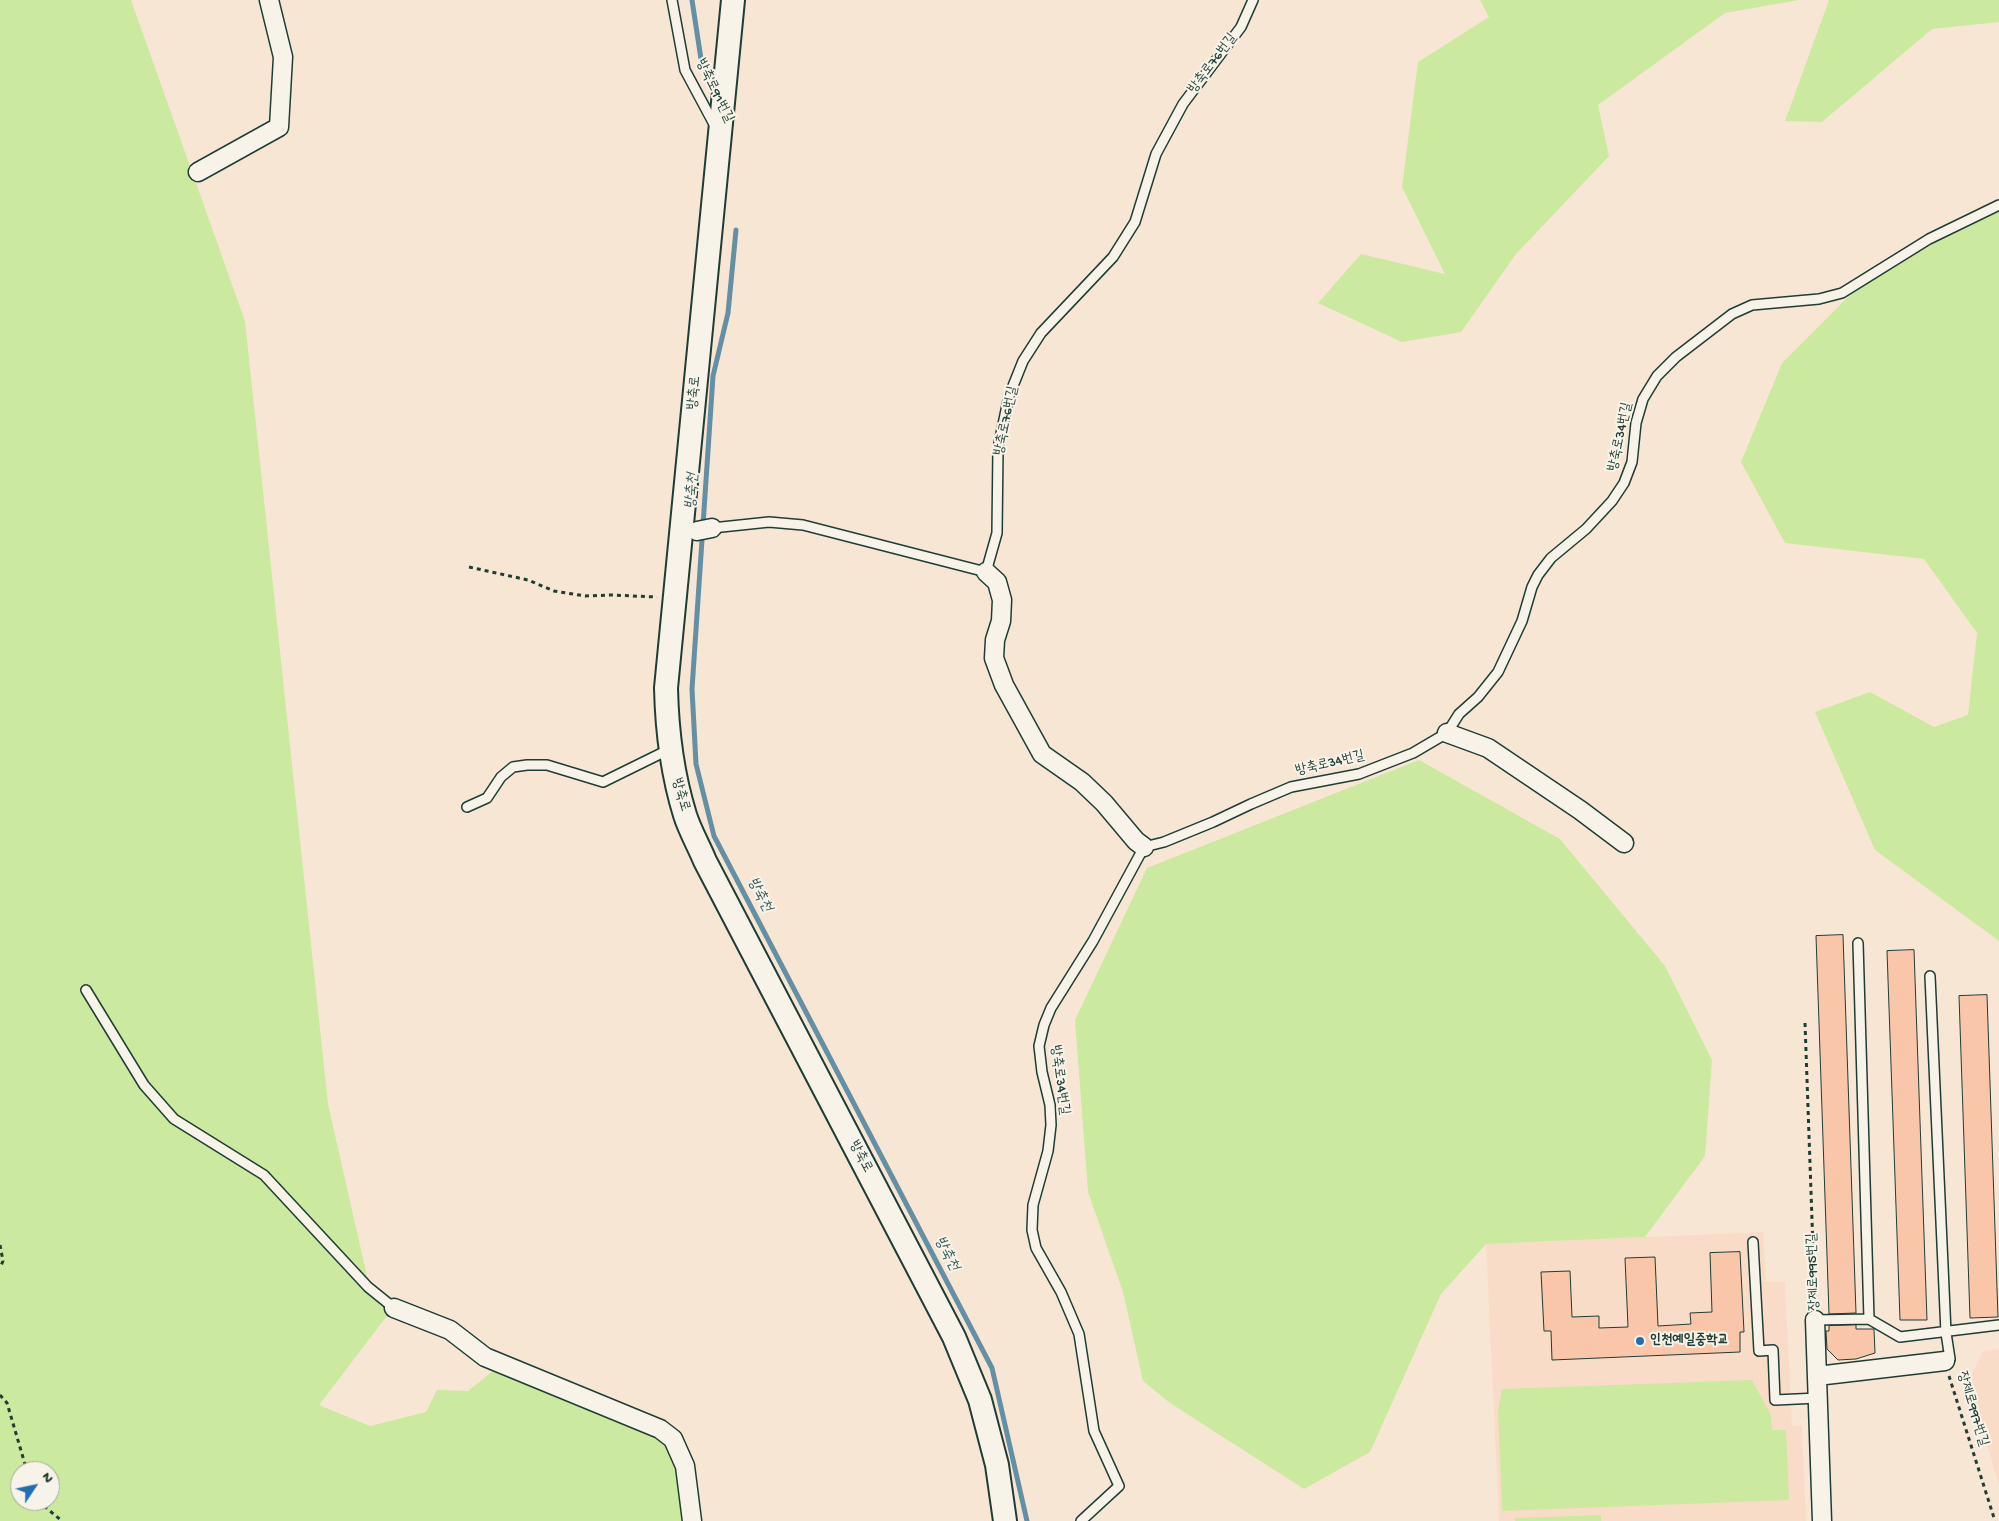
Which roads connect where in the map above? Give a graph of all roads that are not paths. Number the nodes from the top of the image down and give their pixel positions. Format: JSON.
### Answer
{"nodes":[{"id":1,"x":269,"y":0,"type":"edge"},
{"id":2,"x":672,"y":0,"type":"edge"},
{"id":3,"x":733,"y":0,"type":"edge"},
{"id":4,"x":1253,"y":0,"type":"edge"},
{"id":5,"x":720,"y":135,"type":"junction"},
{"id":6,"x":198,"y":172,"type":"dead end"},
{"id":7,"x":1999,"y":205,"type":"edge"},
{"id":8,"x":697,"y":532,"type":"junction"},
{"id":9,"x":986,"y":572,"type":"junction"},
{"id":10,"x":1447,"y":733,"type":"junction"},
{"id":11,"x":670,"y":749,"type":"junction"},
{"id":12,"x":467,"y":807,"type":"dead end"},
{"id":13,"x":1624,"y":843,"type":"dead end"},
{"id":14,"x":1144,"y":847,"type":"junction"},
{"id":15,"x":1858,"y":943,"type":"dead end"},
{"id":16,"x":1930,"y":976,"type":"dead end"},
{"id":17,"x":86,"y":990,"type":"dead end"},
{"id":18,"x":1753,"y":1242,"type":"dead end"},
{"id":19,"x":394,"y":1308,"type":"joint"},
{"id":20,"x":1869,"y":1319,"type":"junction"},
{"id":21,"x":1815,"y":1320,"type":"joint"},
{"id":22,"x":1999,"y":1325,"type":"edge"},
{"id":23,"x":1946,"y":1332,"type":"junction"},
{"id":24,"x":1945,"y":1361,"type":"joint"},
{"id":25,"x":1817,"y":1376,"type":"junction"},
{"id":26,"x":1818,"y":1398,"type":"junction"},
{"id":27,"x":692,"y":1521,"type":"edge"},
{"id":28,"x":1005,"y":1521,"type":"edge"},
{"id":29,"x":1081,"y":1521,"type":"edge"},
{"id":30,"x":1822,"y":1521,"type":"edge"}],
"edges":[{"from":1,"to":6,"type":"street"},
{"from":2,"to":5,"type":"lane","name":"방축로91번길"},
{"from":3,"to":5,"type":"street","name":"방축로"},
{"from":4,"to":9,"type":"lane","name":"방축로76번길"},
{"from":5,"to":8,"type":"street","name":"방축로"},
{"from":7,"to":10,"type":"lane","name":"방축로34번길"},
{"from":8,"to":9,"type":"lane"},
{"from":8,"to":11,"type":"street","name":"방축로"},
{"from":9,"to":14,"type":"street"},
{"from":10,"to":13,"type":"street"},
{"from":10,"to":14,"type":"lane","name":"방축로34번길"},
{"from":11,"to":12,"type":"lane"},
{"from":11,"to":28,"type":"street","name":"방축로"},
{"from":14,"to":29,"type":"lane","name":"방축로34번길"},
{"from":15,"to":20,"type":"lane"},
{"from":16,"to":23,"type":"lane"},
{"from":17,"to":19,"type":"lane"},
{"from":18,"to":26,"type":"lane"},
{"from":19,"to":27,"type":"street"},
{"from":20,"to":21,"type":"lane"},
{"from":20,"to":23,"type":"lane"},
{"from":21,"to":25,"type":"street","name":"장제로995번길"},
{"from":22,"to":23,"type":"lane"},
{"from":23,"to":24,"type":"lane"},
{"from":24,"to":25,"type":"street"},
{"from":25,"to":26,"type":"street","name":"장제로995번길"},
{"from":26,"to":30,"type":"street","name":"장제로995번길"}]}
